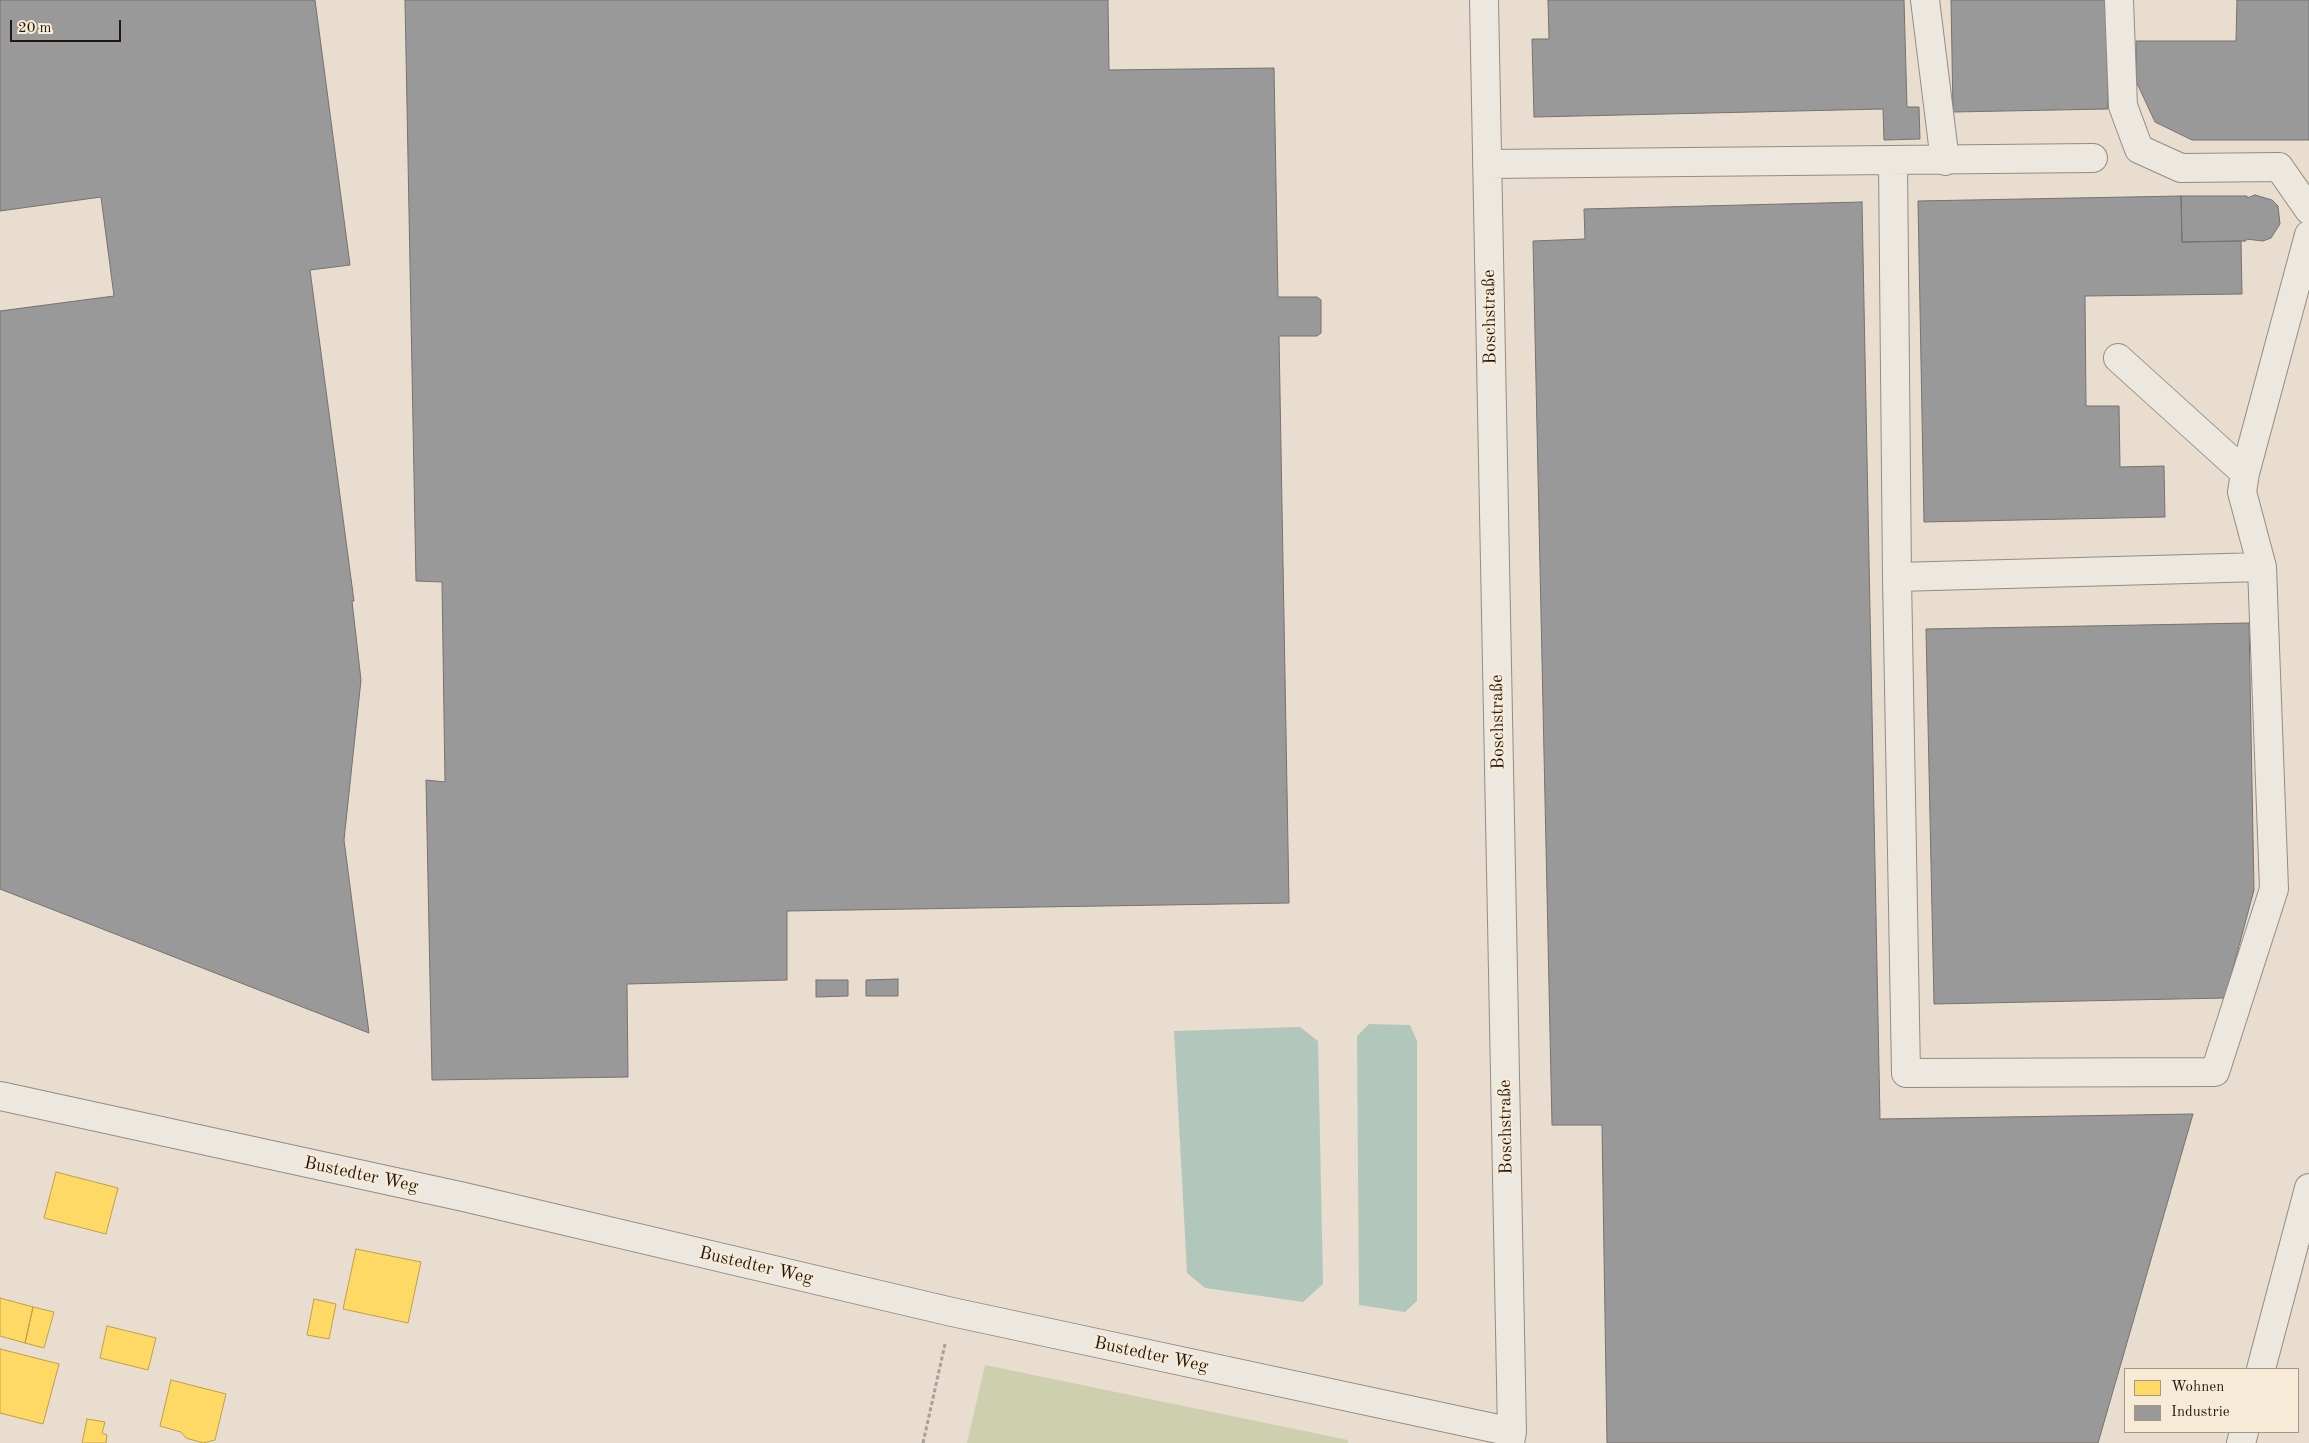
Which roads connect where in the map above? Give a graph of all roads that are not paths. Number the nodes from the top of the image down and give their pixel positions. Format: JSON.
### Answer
{"nodes":[{"id":1,"x":1484,"y":0,"type":"edge"},
{"id":2,"x":1925,"y":0,"type":"edge"},
{"id":3,"x":2119,"y":0,"type":"edge"},
{"id":4,"x":2093,"y":158,"type":"dead end"},
{"id":5,"x":1945,"y":161,"type":"junction"},
{"id":6,"x":1892,"y":162,"type":"junction"},
{"id":7,"x":1487,"y":164,"type":"junction"},
{"id":8,"x":2309,"y":210,"type":"edge"},
{"id":9,"x":2309,"y":235,"type":"edge"},
{"id":10,"x":2118,"y":358,"type":"dead end"},
{"id":11,"x":2246,"y":473,"type":"junction"},
{"id":12,"x":2262,"y":567,"type":"junction"},
{"id":13,"x":1897,"y":577,"type":"junction"},
{"id":14,"x":0,"y":1096,"type":"edge"},
{"id":15,"x":2309,"y":1188,"type":"edge"},
{"id":16,"x":2261,"y":1368,"type":"edge"},
{"id":17,"x":1511,"y":1438,"type":"edge"}],
"edges":[{"from":1,"to":7,"type":"street","name":"Boschstraße"},
{"from":2,"to":5,"type":"street"},
{"from":3,"to":8,"type":"street"},
{"from":4,"to":5,"type":"street"},
{"from":5,"to":6,"type":"street"},
{"from":6,"to":7,"type":"street"},
{"from":6,"to":13,"type":"street"},
{"from":7,"to":17,"type":"street","name":"Boschstraße"},
{"from":9,"to":11,"type":"street"},
{"from":10,"to":11,"type":"street"},
{"from":11,"to":12,"type":"street"},
{"from":12,"to":13,"type":"street"},
{"from":12,"to":13,"type":"street"},
{"from":14,"to":17,"type":"street","name":"Bustedter Weg"},
{"from":15,"to":16,"type":"street"}]}
